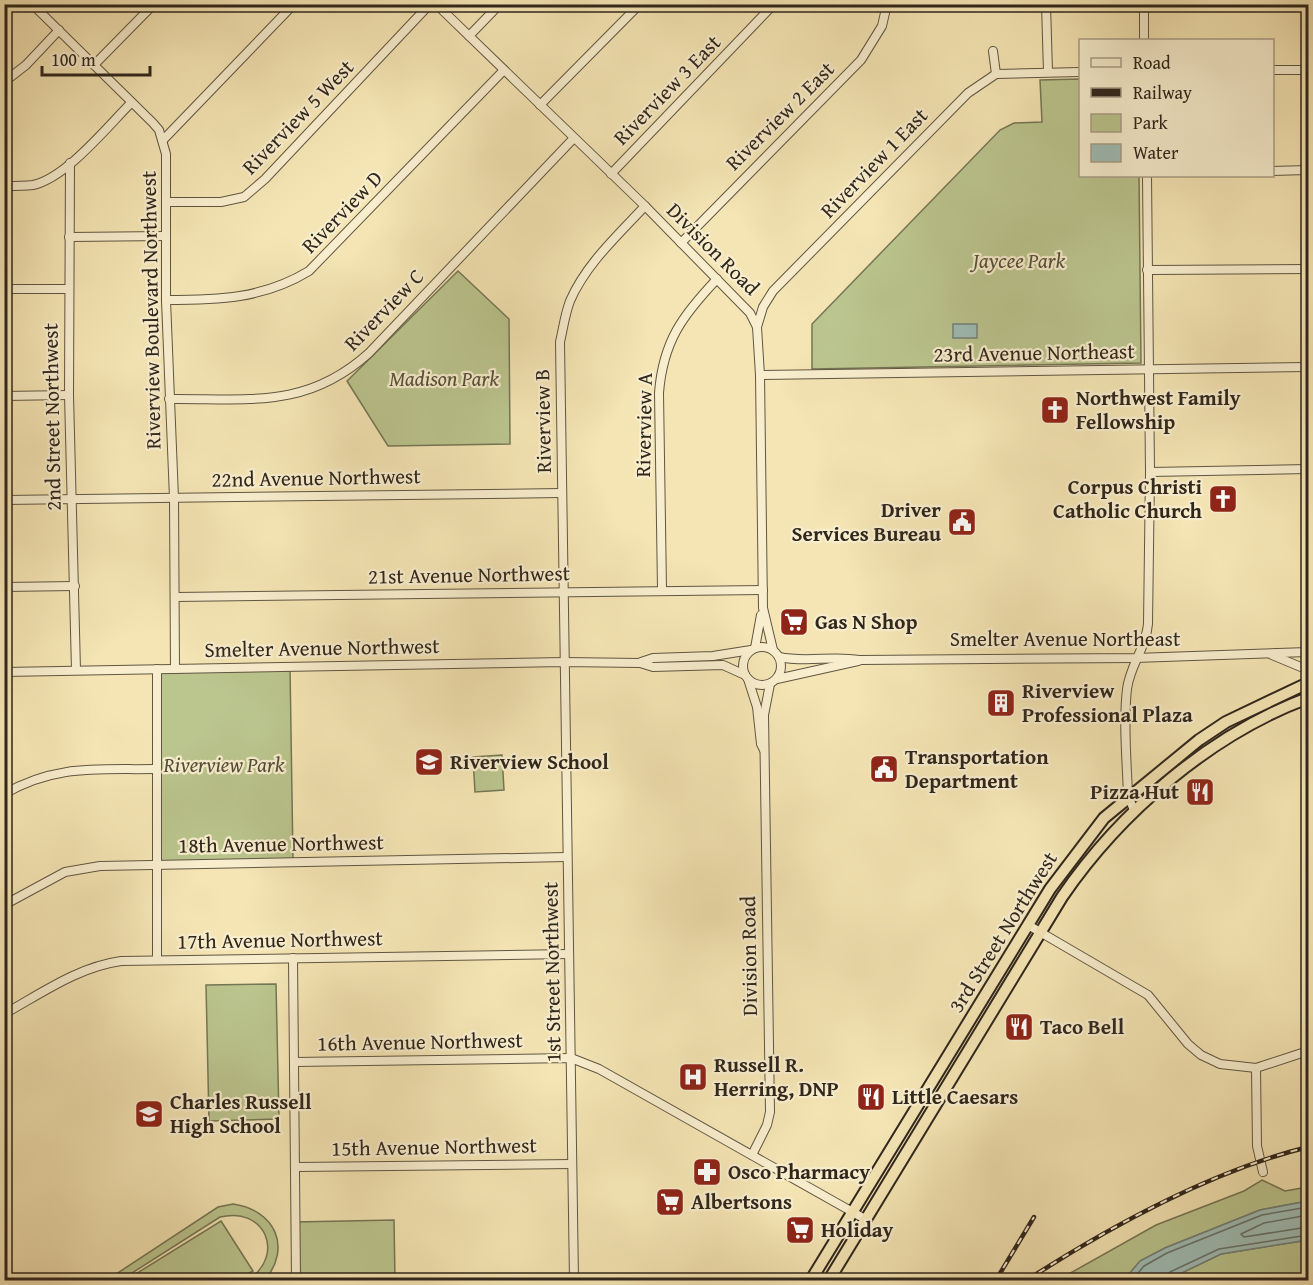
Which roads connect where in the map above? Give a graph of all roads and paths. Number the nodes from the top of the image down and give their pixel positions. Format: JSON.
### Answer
{"nodes":[{"id":1,"x":32,"y":4,"type":"edge"},
{"id":2,"x":154,"y":4,"type":"edge"},
{"id":3,"x":294,"y":4,"type":"edge"},
{"id":4,"x":430,"y":4,"type":"edge"},
{"id":5,"x":436,"y":4,"type":"edge"},
{"id":6,"x":500,"y":4,"type":"edge"},
{"id":7,"x":640,"y":4,"type":"edge"},
{"id":8,"x":774,"y":4,"type":"edge"},
{"id":9,"x":887,"y":4,"type":"edge"},
{"id":10,"x":1046,"y":4,"type":"edge"},
{"id":11,"x":1144,"y":4,"type":"edge"},
{"id":12,"x":59,"y":30,"type":"junction"},
{"id":13,"x":469,"y":36,"type":"junction"},
{"id":14,"x":1144,"y":39,"type":"edge"},
{"id":15,"x":993,"y":51,"type":"dead end"},
{"id":16,"x":94,"y":65,"type":"junction"},
{"id":17,"x":504,"y":70,"type":"junction"},
{"id":18,"x":1274,"y":70,"type":"edge"},
{"id":19,"x":1308,"y":70,"type":"edge"},
{"id":20,"x":1048,"y":72,"type":"junction"},
{"id":21,"x":1079,"y":72,"type":"edge"},
{"id":22,"x":996,"y":74,"type":"junction"},
{"id":23,"x":4,"y":82,"type":"edge"},
{"id":24,"x":131,"y":103,"type":"junction"},
{"id":25,"x":540,"y":105,"type":"junction"},
{"id":26,"x":163,"y":140,"type":"junction"},
{"id":27,"x":573,"y":140,"type":"junction"},
{"id":28,"x":70,"y":163,"type":"junction"},
{"id":29,"x":1308,"y":170,"type":"edge"},
{"id":30,"x":1274,"y":171,"type":"edge"},
{"id":31,"x":611,"y":174,"type":"junction"},
{"id":32,"x":1147,"y":177,"type":"edge"},
{"id":33,"x":4,"y":186,"type":"edge"},
{"id":34,"x":166,"y":202,"type":"junction"},
{"id":35,"x":645,"y":206,"type":"junction"},
{"id":36,"x":166,"y":236,"type":"junction"},
{"id":37,"x":69,"y":237,"type":"junction"},
{"id":38,"x":681,"y":243,"type":"junction"},
{"id":39,"x":1308,"y":269,"type":"edge"},
{"id":40,"x":1147,"y":270,"type":"junction"},
{"id":41,"x":717,"y":279,"type":"junction"},
{"id":42,"x":4,"y":289,"type":"edge"},
{"id":43,"x":68,"y":289,"type":"junction"},
{"id":44,"x":166,"y":300,"type":"junction"},
{"id":45,"x":757,"y":327,"type":"junction"},
{"id":46,"x":1308,"y":367,"type":"edge"},
{"id":47,"x":1149,"y":369,"type":"junction"},
{"id":48,"x":760,"y":375,"type":"junction"},
{"id":49,"x":69,"y":395,"type":"junction"},
{"id":50,"x":4,"y":396,"type":"edge"},
{"id":51,"x":169,"y":399,"type":"junction"},
{"id":52,"x":1308,"y":469,"type":"edge"},
{"id":53,"x":1150,"y":472,"type":"junction"},
{"id":54,"x":562,"y":493,"type":"junction"},
{"id":55,"x":174,"y":498,"type":"junction"},
{"id":56,"x":4,"y":500,"type":"edge"},
{"id":57,"x":71,"y":500,"type":"junction"},
{"id":58,"x":75,"y":586,"type":"junction"},
{"id":59,"x":4,"y":587,"type":"edge"},
{"id":60,"x":662,"y":589,"type":"junction"},
{"id":61,"x":763,"y":590,"type":"junction"},
{"id":62,"x":562,"y":592,"type":"junction"},
{"id":63,"x":175,"y":597,"type":"junction"},
{"id":64,"x":763,"y":608,"type":"junction"},
{"id":65,"x":753,"y":649,"type":"junction"},
{"id":66,"x":773,"y":650,"type":"junction"},
{"id":67,"x":1308,"y":652,"type":"edge"},
{"id":68,"x":1272,"y":655,"type":"junction"},
{"id":69,"x":779,"y":657,"type":"junction"},
{"id":70,"x":1135,"y":658,"type":"junction"},
{"id":71,"x":859,"y":660,"type":"junction"},
{"id":72,"x":564,"y":662,"type":"junction"},
{"id":73,"x":640,"y":663,"type":"junction"},
{"id":74,"x":157,"y":669,"type":"junction"},
{"id":75,"x":175,"y":669,"type":"junction"},
{"id":76,"x":76,"y":670,"type":"junction"},
{"id":77,"x":1308,"y":670,"type":"edge"},
{"id":78,"x":4,"y":672,"type":"edge"},
{"id":79,"x":747,"y":677,"type":"junction"},
{"id":80,"x":777,"y":679,"type":"junction"},
{"id":81,"x":1308,"y":682,"type":"edge"},
{"id":82,"x":770,"y":684,"type":"junction"},
{"id":83,"x":1308,"y":698,"type":"edge"},
{"id":84,"x":764,"y":752,"type":"junction"},
{"id":85,"x":155,"y":769,"type":"junction"},
{"id":86,"x":4,"y":794,"type":"edge"},
{"id":87,"x":1128,"y":796,"type":"junction"},
{"id":88,"x":1134,"y":810,"type":"junction"},
{"id":89,"x":567,"y":857,"type":"junction"},
{"id":90,"x":156,"y":863,"type":"junction"},
{"id":91,"x":4,"y":905,"type":"edge"},
{"id":92,"x":1028,"y":925,"type":"junction"},
{"id":93,"x":1041,"y":933,"type":"junction"},
{"id":94,"x":569,"y":954,"type":"junction"},
{"id":95,"x":293,"y":958,"type":"junction"},
{"id":96,"x":157,"y":960,"type":"junction"},
{"id":97,"x":4,"y":1014,"type":"edge"},
{"id":98,"x":1308,"y":1051,"type":"edge"},
{"id":99,"x":571,"y":1058,"type":"junction"},
{"id":100,"x":294,"y":1062,"type":"junction"},
{"id":101,"x":1256,"y":1068,"type":"junction"},
{"id":102,"x":752,"y":1155,"type":"junction"},
{"id":103,"x":572,"y":1164,"type":"junction"},
{"id":104,"x":295,"y":1167,"type":"junction"},
{"id":105,"x":1263,"y":1172,"type":"dead end"},
{"id":106,"x":852,"y":1212,"type":"junction"},
{"id":107,"x":865,"y":1219,"type":"junction"},
{"id":108,"x":296,"y":1281,"type":"edge"},
{"id":109,"x":574,"y":1281,"type":"edge"},
{"id":110,"x":811,"y":1281,"type":"edge"},
{"id":111,"x":829,"y":1281,"type":"edge"}],
"edges":[{"from":1,"to":12,"type":"street","name":"Riverview Boulevard Northwest"},
{"from":2,"to":16,"type":"street"},
{"from":3,"to":26,"type":"street"},
{"from":4,"to":34,"type":"street","name":"Riverview 5 West"},
{"from":5,"to":13,"type":"street","name":"Division Road"},
{"from":6,"to":13,"type":"street"},
{"from":7,"to":25,"type":"street"},
{"from":8,"to":31,"type":"street","name":"Riverview 3 East"},
{"from":9,"to":38,"type":"street","name":"Riverview 2 East"},
{"from":10,"to":20,"type":"street"},
{"from":11,"to":14,"type":"street"},
{"from":12,"to":16,"type":"street","name":"Riverview Boulevard Northwest"},
{"from":12,"to":23,"type":"street"},
{"from":13,"to":17,"type":"street","name":"Division Road"},
{"from":15,"to":22,"type":"street"},
{"from":16,"to":24,"type":"street","name":"Riverview Boulevard Northwest"},
{"from":17,"to":25,"type":"street","name":"Division Road"},
{"from":17,"to":44,"type":"street","name":"Riverview D"},
{"from":18,"to":19,"type":"street"},
{"from":20,"to":21,"type":"street"},
{"from":20,"to":22,"type":"street"},
{"from":22,"to":45,"type":"street","name":"Riverview 1 East"},
{"from":24,"to":26,"type":"street","name":"Riverview Boulevard Northwest"},
{"from":24,"to":28,"type":"street"},
{"from":25,"to":27,"type":"street","name":"Division Road"},
{"from":26,"to":34,"type":"street","name":"Riverview Boulevard Northwest"},
{"from":27,"to":31,"type":"street","name":"Division Road"},
{"from":27,"to":51,"type":"street","name":"Riverview C"},
{"from":28,"to":33,"type":"street"},
{"from":28,"to":37,"type":"street","name":"2nd Street Northwest"},
{"from":29,"to":30,"type":"street"},
{"from":31,"to":35,"type":"street","name":"Division Road"},
{"from":32,"to":40,"type":"street"},
{"from":34,"to":36,"type":"street","name":"Riverview Boulevard Northwest"},
{"from":35,"to":38,"type":"street","name":"Division Road"},
{"from":35,"to":54,"type":"street","name":"Riverview B"},
{"from":36,"to":37,"type":"street"},
{"from":36,"to":44,"type":"street","name":"Riverview Boulevard Northwest"},
{"from":37,"to":43,"type":"street","name":"2nd Street Northwest"},
{"from":38,"to":41,"type":"street","name":"Division Road"},
{"from":39,"to":40,"type":"street"},
{"from":40,"to":47,"type":"street"},
{"from":41,"to":45,"type":"street","name":"Division Road"},
{"from":41,"to":60,"type":"street","name":"Riverview A"},
{"from":42,"to":43,"type":"street"},
{"from":43,"to":49,"type":"street","name":"2nd Street Northwest"},
{"from":44,"to":51,"type":"street","name":"Riverview Boulevard Northwest"},
{"from":45,"to":48,"type":"street","name":"Division Road"},
{"from":46,"to":47,"type":"street","name":"23rd Avenue Northeast"},
{"from":47,"to":48,"type":"street","name":"23rd Avenue Northeast"},
{"from":47,"to":53,"type":"street"},
{"from":48,"to":61,"type":"street","name":"Division Road"},
{"from":49,"to":50,"type":"street"},
{"from":49,"to":57,"type":"street","name":"2nd Street Northwest"},
{"from":51,"to":55,"type":"street","name":"Riverview Boulevard Northwest"},
{"from":52,"to":53,"type":"street"},
{"from":53,"to":70,"type":"street"},
{"from":54,"to":55,"type":"street","name":"22nd Avenue Northwest"},
{"from":54,"to":62,"type":"street","name":"Riverview B"},
{"from":55,"to":57,"type":"street","name":"22nd Avenue Northwest"},
{"from":55,"to":63,"type":"street","name":"Riverview Boulevard Northwest"},
{"from":56,"to":57,"type":"street","name":"22nd Avenue Northwest"},
{"from":57,"to":58,"type":"street","name":"2nd Street Northwest"},
{"from":58,"to":59,"type":"street"},
{"from":58,"to":76,"type":"street","name":"2nd Street Northwest"},
{"from":60,"to":61,"type":"street","name":"21st Avenue Northwest"},
{"from":60,"to":62,"type":"street","name":"21st Avenue Northwest"},
{"from":61,"to":64,"type":"street","name":"Division Road"},
{"from":62,"to":63,"type":"street","name":"21st Avenue Northwest"},
{"from":62,"to":72,"type":"street","name":"Riverview B"},
{"from":63,"to":75,"type":"street","name":"Riverview Boulevard Northwest"},
{"from":64,"to":65,"type":"street","name":"Division Road"},
{"from":64,"to":66,"type":"street","name":"Division Road"},
{"from":65,"to":66,"type":"street"},
{"from":65,"to":73,"type":"street","name":"Smelter Avenue Northwest"},
{"from":65,"to":79,"type":"street"},
{"from":66,"to":69,"type":"street"},
{"from":67,"to":68,"type":"street","name":"Smelter Avenue Northeast"},
{"from":68,"to":70,"type":"street","name":"Smelter Avenue Northeast"},
{"from":68,"to":77,"type":"street","name":"Smelter Avenue Northeast"},
{"from":69,"to":71,"type":"street","name":"Smelter Avenue Northeast"},
{"from":69,"to":80,"type":"street"},
{"from":70,"to":71,"type":"street","name":"Smelter Avenue Northeast"},
{"from":70,"to":87,"type":"street"},
{"from":71,"to":80,"type":"street","name":"Smelter Avenue Northeast"},
{"from":72,"to":73,"type":"street","name":"Smelter Avenue Northwest"},
{"from":72,"to":75,"type":"street","name":"Smelter Avenue Northwest"},
{"from":72,"to":89,"type":"street","name":"1st Street Northwest"},
{"from":73,"to":79,"type":"street","name":"Smelter Avenue Northwest"},
{"from":74,"to":75,"type":"street","name":"Smelter Avenue Northwest"},
{"from":74,"to":76,"type":"street","name":"Smelter Avenue Northwest"},
{"from":74,"to":85,"type":"street"},
{"from":76,"to":78,"type":"street","name":"Smelter Avenue Northwest"},
{"from":79,"to":82,"type":"street"},
{"from":79,"to":84,"type":"street","name":"Division Road"},
{"from":80,"to":82,"type":"street"},
{"from":81,"to":87,"type":"highway","name":"3rd Street Northwest"},
{"from":82,"to":84,"type":"street","name":"Division Road"},
{"from":83,"to":88,"type":"highway","name":"3rd Street Northwest"},
{"from":84,"to":102,"type":"street","name":"Division Road"},
{"from":85,"to":86,"type":"street"},
{"from":85,"to":90,"type":"street"},
{"from":87,"to":88,"type":"street"},
{"from":87,"to":92,"type":"highway","name":"3rd Street Northwest"},
{"from":88,"to":93,"type":"highway","name":"3rd Street Northwest"},
{"from":89,"to":90,"type":"street","name":"18th Avenue Northwest"},
{"from":89,"to":94,"type":"street","name":"1st Street Northwest"},
{"from":90,"to":91,"type":"street","name":"18th Avenue Northwest"},
{"from":90,"to":96,"type":"street"},
{"from":92,"to":93,"type":"street"},
{"from":92,"to":106,"type":"highway","name":"3rd Street Northwest"},
{"from":93,"to":101,"type":"street"},
{"from":93,"to":107,"type":"highway","name":"3rd Street Northwest"},
{"from":94,"to":95,"type":"street","name":"17th Avenue Northwest"},
{"from":94,"to":99,"type":"street","name":"1st Street Northwest"},
{"from":95,"to":96,"type":"street","name":"17th Avenue Northwest"},
{"from":95,"to":100,"type":"street"},
{"from":96,"to":97,"type":"street","name":"17th Avenue Northwest"},
{"from":98,"to":101,"type":"street"},
{"from":99,"to":100,"type":"street","name":"16th Avenue Northwest"},
{"from":99,"to":102,"type":"street","name":"16th Avenue Northwest"},
{"from":99,"to":103,"type":"street","name":"1st Street Northwest"},
{"from":100,"to":104,"type":"street"},
{"from":101,"to":105,"type":"street"},
{"from":102,"to":106,"type":"street","name":"16th Avenue Northwest"},
{"from":103,"to":104,"type":"street","name":"15th Avenue Northwest"},
{"from":103,"to":109,"type":"street","name":"1st Street Northwest"},
{"from":104,"to":108,"type":"street"},
{"from":106,"to":107,"type":"street","name":"16th Avenue Northwest"},
{"from":106,"to":110,"type":"highway","name":"3rd Street Northwest"},
{"from":107,"to":111,"type":"highway","name":"3rd Street Northwest"}]}
